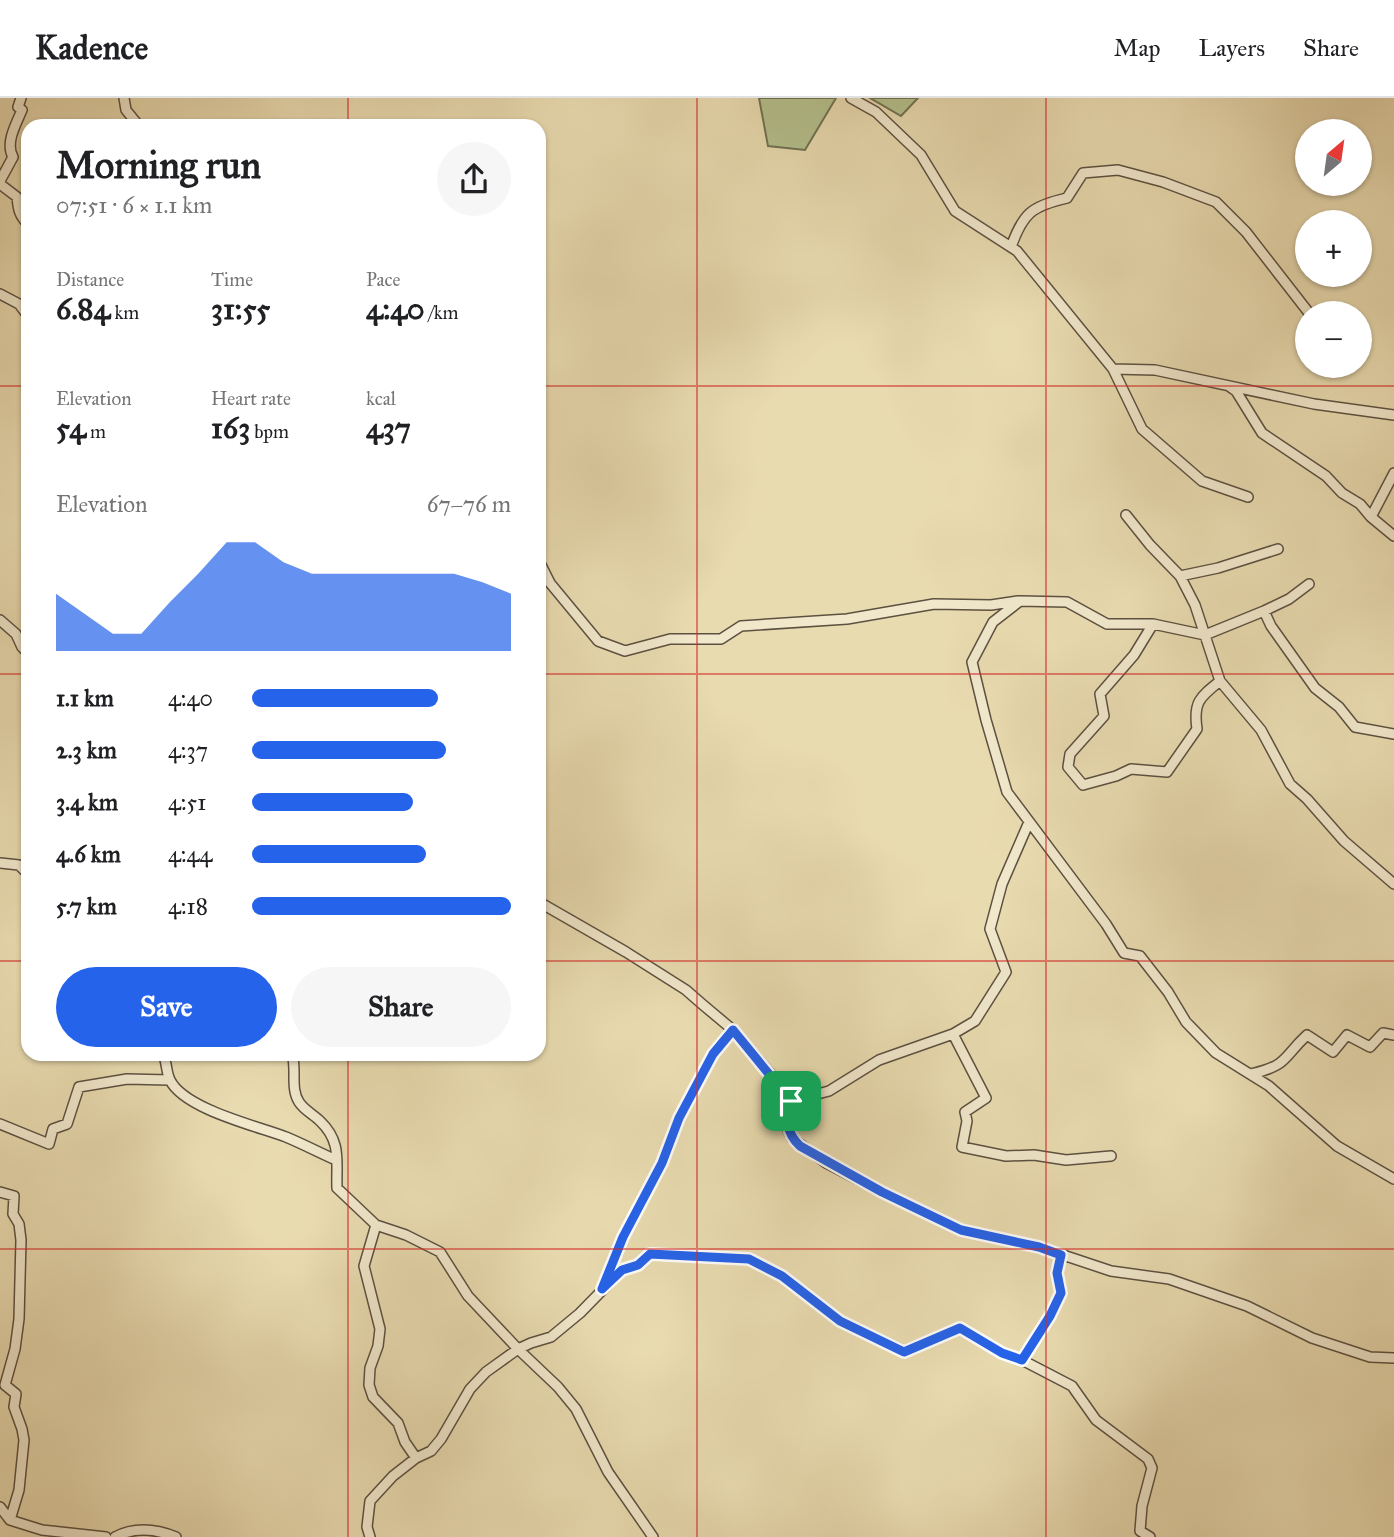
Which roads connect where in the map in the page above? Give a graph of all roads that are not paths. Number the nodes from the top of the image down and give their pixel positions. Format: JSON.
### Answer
{"nodes":[{"id":1,"x":21,"y":98,"type":"edge"},
{"id":2,"x":124,"y":98,"type":"edge"},
{"id":3,"x":851,"y":98,"type":"edge"},
{"id":4,"x":133,"y":119,"type":"edge"},
{"id":5,"x":0,"y":183,"type":"edge"},
{"id":6,"x":21,"y":217,"type":"edge"},
{"id":7,"x":1011,"y":247,"type":"junction"},
{"id":8,"x":0,"y":294,"type":"edge"},
{"id":9,"x":1300,"y":301,"type":"edge"},
{"id":10,"x":21,"y":307,"type":"edge"},
{"id":11,"x":1113,"y":369,"type":"junction"},
{"id":12,"x":1227,"y":384,"type":"junction"},
{"id":13,"x":1394,"y":415,"type":"edge"},
{"id":14,"x":1394,"y":473,"type":"edge"},
{"id":15,"x":1248,"y":497,"type":"dead end"},
{"id":16,"x":1126,"y":515,"type":"dead end"},
{"id":17,"x":1371,"y":517,"type":"junction"},
{"id":18,"x":1394,"y":537,"type":"edge"},
{"id":19,"x":1278,"y":549,"type":"dead end"},
{"id":20,"x":546,"y":575,"type":"edge"},
{"id":21,"x":1180,"y":576,"type":"junction"},
{"id":22,"x":1308,"y":584,"type":"dead end"},
{"id":23,"x":1020,"y":601,"type":"junction"},
{"id":24,"x":1264,"y":611,"type":"junction"},
{"id":25,"x":0,"y":620,"type":"edge"},
{"id":26,"x":1153,"y":624,"type":"junction"},
{"id":27,"x":1205,"y":635,"type":"junction"},
{"id":28,"x":21,"y":646,"type":"edge"},
{"id":29,"x":1220,"y":681,"type":"junction"},
{"id":30,"x":1394,"y":734,"type":"edge"},
{"id":31,"x":1029,"y":822,"type":"junction"},
{"id":32,"x":0,"y":863,"type":"edge"},
{"id":33,"x":21,"y":867,"type":"edge"},
{"id":34,"x":1394,"y":884,"type":"edge"},
{"id":35,"x":546,"y":906,"type":"edge"},
{"id":36,"x":733,"y":1030,"type":"junction"},
{"id":37,"x":953,"y":1034,"type":"junction"},
{"id":38,"x":1394,"y":1035,"type":"edge"},
{"id":39,"x":165,"y":1061,"type":"edge"},
{"id":40,"x":293,"y":1061,"type":"edge"},
{"id":41,"x":1251,"y":1074,"type":"junction"},
{"id":42,"x":169,"y":1080,"type":"junction"},
{"id":43,"x":791,"y":1101,"type":"junction"},
{"id":44,"x":0,"y":1124,"type":"edge"},
{"id":45,"x":1111,"y":1156,"type":"dead end"},
{"id":46,"x":336,"y":1160,"type":"junction"},
{"id":47,"x":1394,"y":1179,"type":"edge"},
{"id":48,"x":0,"y":1192,"type":"edge"},
{"id":49,"x":376,"y":1224,"type":"junction"},
{"id":50,"x":1061,"y":1255,"type":"junction"},
{"id":51,"x":602,"y":1289,"type":"junction"},
{"id":52,"x":518,"y":1349,"type":"junction"},
{"id":53,"x":1394,"y":1358,"type":"edge"},
{"id":54,"x":1022,"y":1360,"type":"junction"},
{"id":55,"x":416,"y":1458,"type":"junction"},
{"id":56,"x":0,"y":1507,"type":"edge"},
{"id":57,"x":10,"y":1520,"type":"junction"},
{"id":58,"x":649,"y":1536,"type":"edge"},
{"id":59,"x":106,"y":1537,"type":"edge"},
{"id":60,"x":115,"y":1537,"type":"edge"},
{"id":61,"x":176,"y":1537,"type":"edge"},
{"id":62,"x":370,"y":1537,"type":"edge"},
{"id":63,"x":1150,"y":1537,"type":"edge"}],
"edges":[{"from":1,"to":5,"type":"street"},
{"from":2,"to":4,"type":"street"},
{"from":3,"to":7,"type":"street"},
{"from":5,"to":6,"type":"street"},
{"from":7,"to":9,"type":"street"},
{"from":7,"to":11,"type":"street"},
{"from":8,"to":10,"type":"street"},
{"from":11,"to":12,"type":"street"},
{"from":11,"to":15,"type":"street"},
{"from":12,"to":13,"type":"street"},
{"from":12,"to":17,"type":"street"},
{"from":14,"to":17,"type":"street"},
{"from":16,"to":21,"type":"street"},
{"from":17,"to":18,"type":"street"},
{"from":19,"to":21,"type":"street"},
{"from":20,"to":23,"type":"street"},
{"from":21,"to":27,"type":"street"},
{"from":22,"to":24,"type":"street"},
{"from":23,"to":26,"type":"street"},
{"from":23,"to":31,"type":"street"},
{"from":24,"to":27,"type":"street"},
{"from":24,"to":30,"type":"street"},
{"from":25,"to":28,"type":"street"},
{"from":26,"to":27,"type":"street"},
{"from":26,"to":29,"type":"street"},
{"from":27,"to":29,"type":"street"},
{"from":29,"to":34,"type":"street"},
{"from":31,"to":37,"type":"street"},
{"from":31,"to":41,"type":"street"},
{"from":32,"to":33,"type":"street"},
{"from":35,"to":36,"type":"street"},
{"from":36,"to":43,"type":"street"},
{"from":36,"to":51,"type":"street"},
{"from":37,"to":43,"type":"street"},
{"from":37,"to":45,"type":"street"},
{"from":38,"to":41,"type":"street"},
{"from":39,"to":42,"type":"street"},
{"from":40,"to":46,"type":"street"},
{"from":41,"to":47,"type":"street"},
{"from":42,"to":44,"type":"street"},
{"from":42,"to":46,"type":"street"},
{"from":43,"to":50,"type":"street"},
{"from":46,"to":49,"type":"street"},
{"from":48,"to":57,"type":"street"},
{"from":49,"to":52,"type":"street"},
{"from":49,"to":55,"type":"street"},
{"from":50,"to":53,"type":"street"},
{"from":50,"to":54,"type":"street"},
{"from":51,"to":52,"type":"street"},
{"from":51,"to":54,"type":"street"},
{"from":52,"to":55,"type":"street"},
{"from":52,"to":58,"type":"street"},
{"from":54,"to":63,"type":"street"},
{"from":55,"to":62,"type":"street"},
{"from":56,"to":57,"type":"street"},
{"from":57,"to":59,"type":"street"},
{"from":60,"to":61,"type":"street"}]}
